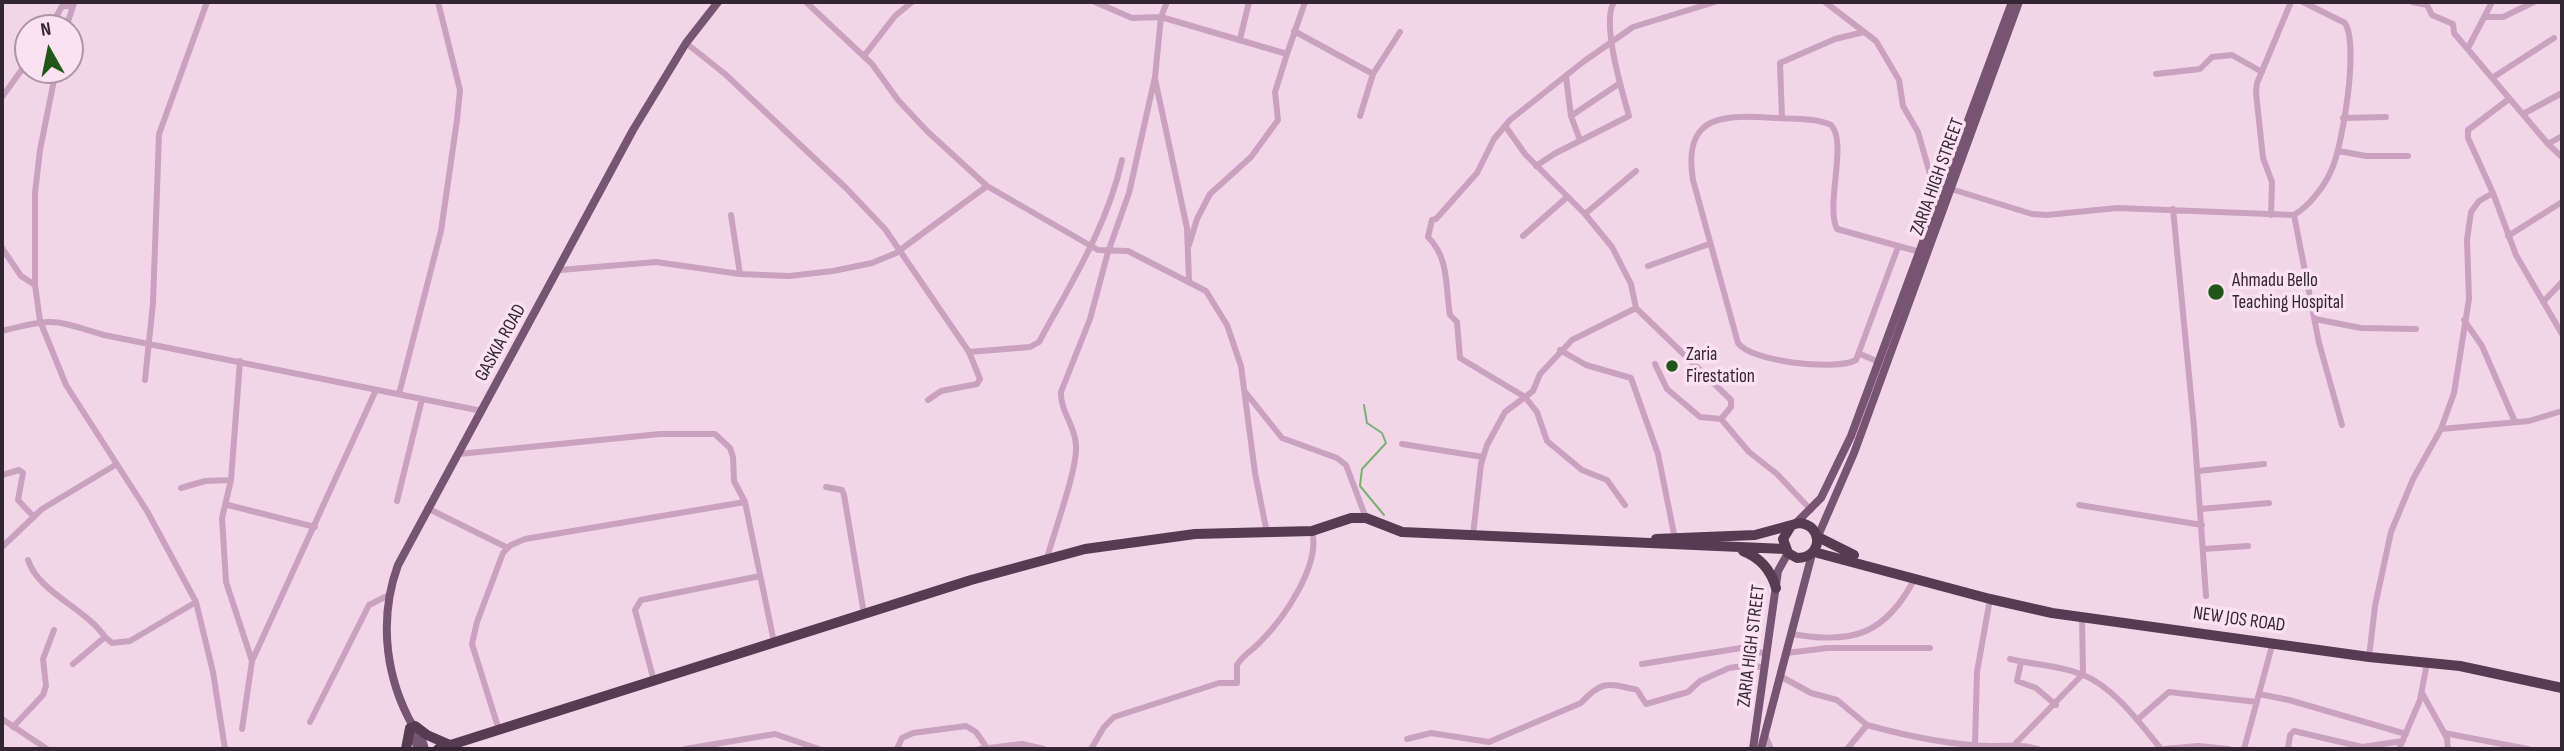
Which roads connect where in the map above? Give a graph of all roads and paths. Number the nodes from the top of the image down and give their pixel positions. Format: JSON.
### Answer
{"nodes":[{"id":1,"x":207,"y":2,"type":"edge"},
{"id":2,"x":438,"y":2,"type":"edge"},
{"id":3,"x":718,"y":2,"type":"edge"},
{"id":4,"x":806,"y":2,"type":"edge"},
{"id":5,"x":912,"y":2,"type":"edge"},
{"id":6,"x":1095,"y":2,"type":"edge"},
{"id":7,"x":1167,"y":2,"type":"edge"},
{"id":8,"x":1249,"y":2,"type":"edge"},
{"id":9,"x":1305,"y":2,"type":"edge"},
{"id":10,"x":1614,"y":2,"type":"edge"},
{"id":11,"x":1715,"y":2,"type":"edge"},
{"id":12,"x":1825,"y":2,"type":"edge"},
{"id":13,"x":2012,"y":2,"type":"edge"},
{"id":14,"x":2020,"y":2,"type":"edge"},
{"id":15,"x":2291,"y":2,"type":"edge"},
{"id":16,"x":2303,"y":2,"type":"edge"},
{"id":17,"x":2412,"y":2,"type":"edge"},
{"id":18,"x":2492,"y":2,"type":"edge"},
{"id":19,"x":2534,"y":2,"type":"edge"},
{"id":20,"x":74,"y":4,"type":"edge"},
{"id":21,"x":58,"y":14,"type":"edge"},
{"id":22,"x":1161,"y":17,"type":"junction"},
{"id":23,"x":2486,"y":17,"type":"junction"},
{"id":24,"x":1294,"y":31,"type":"junction"},
{"id":25,"x":1400,"y":32,"type":"dead end"},
{"id":26,"x":1864,"y":32,"type":"junction"},
{"id":27,"x":2554,"y":38,"type":"dead end"},
{"id":28,"x":1240,"y":39,"type":"junction"},
{"id":29,"x":1611,"y":40,"type":"junction"},
{"id":30,"x":686,"y":43,"type":"junction"},
{"id":31,"x":2468,"y":47,"type":"junction"},
{"id":32,"x":1287,"y":54,"type":"junction"},
{"id":33,"x":864,"y":56,"type":"junction"},
{"id":34,"x":2262,"y":72,"type":"junction"},
{"id":35,"x":1373,"y":74,"type":"junction"},
{"id":36,"x":2156,"y":74,"type":"dead end"},
{"id":37,"x":1155,"y":77,"type":"junction"},
{"id":38,"x":1566,"y":77,"type":"junction"},
{"id":39,"x":2492,"y":78,"type":"junction"},
{"id":40,"x":14,"y":80,"type":"edge"},
{"id":41,"x":1620,"y":83,"type":"junction"},
{"id":42,"x":53,"y":84,"type":"edge"},
{"id":43,"x":2562,"y":93,"type":"edge"},
{"id":44,"x":2,"y":97,"type":"edge"},
{"id":45,"x":2510,"y":99,"type":"junction"},
{"id":46,"x":2523,"y":114,"type":"junction"},
{"id":47,"x":1360,"y":116,"type":"dead end"},
{"id":48,"x":1572,"y":116,"type":"junction"},
{"id":49,"x":2386,"y":117,"type":"dead end"},
{"id":50,"x":1782,"y":118,"type":"junction"},
{"id":51,"x":2343,"y":118,"type":"junction"},
{"id":52,"x":1506,"y":127,"type":"junction"},
{"id":53,"x":2562,"y":136,"type":"edge"},
{"id":54,"x":1580,"y":140,"type":"junction"},
{"id":55,"x":2547,"y":144,"type":"junction"},
{"id":56,"x":2339,"y":151,"type":"junction"},
{"id":57,"x":2408,"y":156,"type":"dead end"},
{"id":58,"x":2562,"y":157,"type":"edge"},
{"id":59,"x":1122,"y":160,"type":"dead end"},
{"id":60,"x":1536,"y":166,"type":"junction"},
{"id":61,"x":1636,"y":171,"type":"dead end"},
{"id":62,"x":987,"y":186,"type":"junction"},
{"id":63,"x":1947,"y":188,"type":"junction"},
{"id":64,"x":2493,"y":192,"type":"junction"},
{"id":65,"x":1566,"y":198,"type":"junction"},
{"id":66,"x":2562,"y":202,"type":"edge"},
{"id":67,"x":2173,"y":209,"type":"junction"},
{"id":68,"x":1585,"y":214,"type":"junction"},
{"id":69,"x":731,"y":215,"type":"dead end"},
{"id":70,"x":2271,"y":215,"type":"junction"},
{"id":71,"x":2294,"y":215,"type":"junction"},
{"id":72,"x":1522,"y":236,"type":"dead end"},
{"id":73,"x":2508,"y":236,"type":"junction"},
{"id":74,"x":1709,"y":244,"type":"junction"},
{"id":75,"x":1189,"y":245,"type":"junction"},
{"id":76,"x":1092,"y":246,"type":"junction"},
{"id":77,"x":1898,"y":247,"type":"junction"},
{"id":78,"x":2,"y":248,"type":"edge"},
{"id":79,"x":901,"y":250,"type":"junction"},
{"id":80,"x":1108,"y":252,"type":"junction"},
{"id":81,"x":1920,"y":252,"type":"junction"},
{"id":82,"x":1648,"y":266,"type":"dead end"},
{"id":83,"x":560,"y":270,"type":"junction"},
{"id":84,"x":740,"y":274,"type":"junction"},
{"id":85,"x":1189,"y":279,"type":"junction"},
{"id":86,"x":2562,"y":282,"type":"edge"},
{"id":87,"x":35,"y":285,"type":"junction"},
{"id":88,"x":2543,"y":302,"type":"junction"},
{"id":89,"x":1636,"y":308,"type":"junction"},
{"id":90,"x":2315,"y":319,"type":"junction"},
{"id":91,"x":2464,"y":320,"type":"junction"},
{"id":92,"x":40,"y":321,"type":"junction"},
{"id":93,"x":2416,"y":330,"type":"dead end"},
{"id":94,"x":2,"y":331,"type":"edge"},
{"id":95,"x":2562,"y":334,"type":"edge"},
{"id":96,"x":149,"y":342,"type":"junction"},
{"id":97,"x":1560,"y":350,"type":"junction"},
{"id":98,"x":969,"y":352,"type":"junction"},
{"id":99,"x":1860,"y":354,"type":"junction"},
{"id":100,"x":240,"y":361,"type":"junction"},
{"id":101,"x":1883,"y":363,"type":"junction"},
{"id":102,"x":1655,"y":364,"type":"dead end"},
{"id":103,"x":145,"y":380,"type":"dead end"},
{"id":104,"x":376,"y":390,"type":"junction"},
{"id":105,"x":1245,"y":391,"type":"junction"},
{"id":106,"x":399,"y":394,"type":"junction"},
{"id":107,"x":1525,"y":397,"type":"junction"},
{"id":108,"x":422,"y":399,"type":"junction"},
{"id":109,"x":928,"y":400,"type":"dead end"},
{"id":110,"x":482,"y":411,"type":"junction"},
{"id":111,"x":2562,"y":411,"type":"edge"},
{"id":112,"x":1721,"y":419,"type":"junction"},
{"id":113,"x":2515,"y":422,"type":"junction"},
{"id":114,"x":2342,"y":425,"type":"dead end"},
{"id":115,"x":2441,"y":429,"type":"junction"},
{"id":116,"x":1402,"y":444,"type":"dead end"},
{"id":117,"x":458,"y":453,"type":"junction"},
{"id":118,"x":1483,"y":457,"type":"junction"},
{"id":119,"x":117,"y":464,"type":"junction"},
{"id":120,"x":2264,"y":464,"type":"dead end"},
{"id":121,"x":2198,"y":471,"type":"junction"},
{"id":122,"x":2,"y":475,"type":"edge"},
{"id":123,"x":231,"y":480,"type":"junction"},
{"id":124,"x":826,"y":487,"type":"dead end"},
{"id":125,"x":181,"y":488,"type":"dead end"},
{"id":126,"x":397,"y":501,"type":"dead end"},
{"id":127,"x":745,"y":502,"type":"junction"},
{"id":128,"x":2269,"y":503,"type":"dead end"},
{"id":129,"x":228,"y":505,"type":"junction"},
{"id":130,"x":1625,"y":505,"type":"dead end"},
{"id":131,"x":2079,"y":505,"type":"dead end"},
{"id":132,"x":427,"y":508,"type":"junction"},
{"id":133,"x":2201,"y":509,"type":"junction"},
{"id":134,"x":1811,"y":510,"type":"junction"},
{"id":135,"x":33,"y":516,"type":"junction"},
{"id":136,"x":1366,"y":518,"type":"junction"},
{"id":137,"x":2202,"y":525,"type":"junction"},
{"id":138,"x":1792,"y":526,"type":"junction"},
{"id":139,"x":315,"y":527,"type":"junction"},
{"id":140,"x":1312,"y":531,"type":"junction"},
{"id":141,"x":1267,"y":533,"type":"junction"},
{"id":142,"x":1473,"y":537,"type":"junction"},
{"id":143,"x":1818,"y":537,"type":"junction"},
{"id":144,"x":1675,"y":538,"type":"junction"},
{"id":145,"x":1617,"y":541,"type":"junction"},
{"id":146,"x":2248,"y":546,"type":"dead end"},
{"id":147,"x":2,"y":547,"type":"edge"},
{"id":148,"x":508,"y":548,"type":"junction"},
{"id":149,"x":1729,"y":548,"type":"junction"},
{"id":150,"x":2204,"y":549,"type":"junction"},
{"id":151,"x":1787,"y":551,"type":"junction"},
{"id":152,"x":1813,"y":553,"type":"junction"},
{"id":153,"x":1047,"y":558,"type":"junction"},
{"id":154,"x":28,"y":560,"type":"dead end"},
{"id":155,"x":760,"y":576,"type":"junction"},
{"id":156,"x":1915,"y":576,"type":"junction"},
{"id":157,"x":1776,"y":588,"type":"junction"},
{"id":158,"x":388,"y":595,"type":"junction"},
{"id":159,"x":2206,"y":596,"type":"dead end"},
{"id":160,"x":1990,"y":599,"type":"junction"},
{"id":161,"x":196,"y":602,"type":"junction"},
{"id":162,"x":864,"y":614,"type":"junction"},
{"id":163,"x":2082,"y":616,"type":"junction"},
{"id":164,"x":54,"y":630,"type":"dead end"},
{"id":165,"x":1792,"y":634,"type":"junction"},
{"id":166,"x":105,"y":637,"type":"junction"},
{"id":167,"x":774,"y":642,"type":"junction"},
{"id":168,"x":2273,"y":642,"type":"junction"},
{"id":169,"x":1930,"y":648,"type":"dead end"},
{"id":170,"x":1787,"y":653,"type":"junction"},
{"id":171,"x":1767,"y":654,"type":"junction"},
{"id":172,"x":2369,"y":657,"type":"junction"},
{"id":173,"x":2010,"y":659,"type":"dead end"},
{"id":174,"x":252,"y":661,"type":"junction"},
{"id":175,"x":2021,"y":662,"type":"junction"},
{"id":176,"x":2427,"y":663,"type":"junction"},
{"id":177,"x":74,"y":664,"type":"dead end"},
{"id":178,"x":1642,"y":664,"type":"dead end"},
{"id":179,"x":1765,"y":668,"type":"junction"},
{"id":180,"x":2083,"y":674,"type":"junction"},
{"id":181,"x":1780,"y":676,"type":"junction"},
{"id":182,"x":654,"y":681,"type":"junction"},
{"id":183,"x":2562,"y":688,"type":"edge"},
{"id":184,"x":2422,"y":693,"type":"junction"},
{"id":185,"x":2259,"y":694,"type":"junction"},
{"id":186,"x":2257,"y":702,"type":"junction"},
{"id":187,"x":2056,"y":705,"type":"junction"},
{"id":188,"x":2,"y":719,"type":"edge"},
{"id":189,"x":2137,"y":720,"type":"junction"},
{"id":190,"x":310,"y":722,"type":"dead end"},
{"id":191,"x":412,"y":725,"type":"junction"},
{"id":192,"x":1867,"y":725,"type":"junction"},
{"id":193,"x":13,"y":727,"type":"junction"},
{"id":194,"x":242,"y":729,"type":"dead end"},
{"id":195,"x":499,"y":730,"type":"junction"},
{"id":196,"x":2444,"y":733,"type":"junction"},
{"id":197,"x":1765,"y":735,"type":"junction"},
{"id":198,"x":2404,"y":737,"type":"junction"},
{"id":199,"x":1408,"y":739,"type":"dead end"},
{"id":200,"x":2016,"y":743,"type":"junction"},
{"id":201,"x":1976,"y":744,"type":"junction"},
{"id":202,"x":450,"y":745,"type":"junction"},
{"id":203,"x":1942,"y":745,"type":"edge"},
{"id":204,"x":2485,"y":745,"type":"edge"},
{"id":205,"x":1484,"y":746,"type":"edge"},
{"id":206,"x":987,"y":748,"type":"edge"},
{"id":207,"x":1756,"y":748,"type":"edge"},
{"id":208,"x":1993,"y":748,"type":"edge"},
{"id":209,"x":47,"y":749,"type":"edge"},
{"id":210,"x":225,"y":749,"type":"edge"},
{"id":211,"x":406,"y":749,"type":"edge"},
{"id":212,"x":418,"y":749,"type":"edge"},
{"id":213,"x":425,"y":749,"type":"edge"},
{"id":214,"x":438,"y":749,"type":"edge"},
{"id":215,"x":685,"y":749,"type":"edge"},
{"id":216,"x":819,"y":749,"type":"edge"},
{"id":217,"x":897,"y":749,"type":"edge"},
{"id":218,"x":980,"y":749,"type":"edge"},
{"id":219,"x":1044,"y":749,"type":"edge"},
{"id":220,"x":1091,"y":749,"type":"edge"},
{"id":221,"x":1771,"y":749,"type":"edge"},
{"id":222,"x":1847,"y":749,"type":"edge"},
{"id":223,"x":2038,"y":749,"type":"edge"},
{"id":224,"x":2163,"y":749,"type":"edge"},
{"id":225,"x":2229,"y":749,"type":"edge"},
{"id":226,"x":2244,"y":749,"type":"edge"},
{"id":227,"x":2288,"y":749,"type":"edge"},
{"id":228,"x":2399,"y":749,"type":"edge"},
{"id":229,"x":2448,"y":749,"type":"edge"},
{"id":230,"x":2528,"y":749,"type":"edge"}],
"edges":[{"from":1,"to":96,"type":"street"},
{"from":2,"to":106,"type":"street"},
{"from":3,"to":30,"type":"main road","name":"GASKIA ROAD"},
{"from":4,"to":33,"type":"street"},
{"from":5,"to":33,"type":"street"},
{"from":6,"to":22,"type":"street"},
{"from":7,"to":22,"type":"street"},
{"from":8,"to":28,"type":"street"},
{"from":9,"to":24,"type":"street"},
{"from":10,"to":29,"type":"street"},
{"from":11,"to":29,"type":"street"},
{"from":12,"to":26,"type":"street"},
{"from":13,"to":63,"type":"main road","name":"ZARIA HIGH STREET"},
{"from":14,"to":63,"type":"main road","name":"ZARIA HIGH STREET"},
{"from":15,"to":34,"type":"street"},
{"from":16,"to":51,"type":"street"},
{"from":17,"to":31,"type":"street"},
{"from":18,"to":23,"type":"street"},
{"from":19,"to":23,"type":"street"},
{"from":20,"to":21,"type":"street"},
{"from":22,"to":28,"type":"street"},
{"from":22,"to":37,"type":"street"},
{"from":23,"to":31,"type":"street"},
{"from":24,"to":32,"type":"street"},
{"from":24,"to":35,"type":"street"},
{"from":25,"to":35,"type":"street"},
{"from":26,"to":50,"type":"street"},
{"from":26,"to":63,"type":"street"},
{"from":27,"to":39,"type":"street"},
{"from":28,"to":32,"type":"street"},
{"from":29,"to":38,"type":"street"},
{"from":29,"to":41,"type":"street"},
{"from":30,"to":79,"type":"street"},
{"from":30,"to":83,"type":"main road","name":"GASKIA ROAD"},
{"from":31,"to":39,"type":"street"},
{"from":32,"to":75,"type":"street"},
{"from":33,"to":62,"type":"street"},
{"from":34,"to":36,"type":"street"},
{"from":34,"to":70,"type":"street"},
{"from":35,"to":47,"type":"street"},
{"from":37,"to":75,"type":"street"},
{"from":37,"to":80,"type":"street"},
{"from":38,"to":48,"type":"street"},
{"from":38,"to":52,"type":"street"},
{"from":39,"to":45,"type":"street"},
{"from":40,"to":44,"type":"street"},
{"from":41,"to":48,"type":"street"},
{"from":41,"to":54,"type":"street"},
{"from":42,"to":87,"type":"street"},
{"from":43,"to":46,"type":"street"},
{"from":45,"to":46,"type":"street"},
{"from":45,"to":64,"type":"street"},
{"from":46,"to":55,"type":"street"},
{"from":48,"to":54,"type":"street"},
{"from":49,"to":51,"type":"street"},
{"from":50,"to":74,"type":"street"},
{"from":50,"to":77,"type":"street"},
{"from":51,"to":56,"type":"street"},
{"from":52,"to":60,"type":"street"},
{"from":52,"to":107,"type":"street"},
{"from":53,"to":55,"type":"street"},
{"from":54,"to":60,"type":"street"},
{"from":55,"to":58,"type":"street"},
{"from":56,"to":57,"type":"street"},
{"from":56,"to":71,"type":"street"},
{"from":59,"to":76,"type":"street"},
{"from":60,"to":65,"type":"street"},
{"from":61,"to":68,"type":"street"},
{"from":62,"to":76,"type":"street"},
{"from":62,"to":79,"type":"street"},
{"from":63,"to":67,"type":"street"},
{"from":63,"to":81,"type":"main road","name":"ZARIA HIGH STREET"},
{"from":63,"to":101,"type":"main road","name":"ZARIA HIGH STREET"},
{"from":64,"to":73,"type":"street"},
{"from":64,"to":91,"type":"street"},
{"from":65,"to":68,"type":"street"},
{"from":65,"to":72,"type":"street"},
{"from":66,"to":73,"type":"street"},
{"from":67,"to":70,"type":"street"},
{"from":67,"to":121,"type":"street"},
{"from":68,"to":89,"type":"street"},
{"from":69,"to":84,"type":"street"},
{"from":70,"to":71,"type":"street"},
{"from":71,"to":90,"type":"street"},
{"from":73,"to":88,"type":"street"},
{"from":74,"to":82,"type":"street"},
{"from":74,"to":99,"type":"street"},
{"from":75,"to":85,"type":"street"},
{"from":76,"to":80,"type":"street"},
{"from":76,"to":98,"type":"street"},
{"from":77,"to":81,"type":"street"},
{"from":77,"to":99,"type":"street"},
{"from":78,"to":87,"type":"street"},
{"from":79,"to":84,"type":"street"},
{"from":79,"to":98,"type":"street"},
{"from":80,"to":85,"type":"street"},
{"from":80,"to":153,"type":"street"},
{"from":81,"to":101,"type":"main road","name":"ZARIA HIGH STREET"},
{"from":83,"to":84,"type":"street"},
{"from":83,"to":110,"type":"main road","name":"GASKIA ROAD"},
{"from":85,"to":105,"type":"street"},
{"from":86,"to":88,"type":"street"},
{"from":87,"to":92,"type":"street"},
{"from":88,"to":95,"type":"street"},
{"from":89,"to":97,"type":"street"},
{"from":89,"to":112,"type":"street"},
{"from":90,"to":93,"type":"street"},
{"from":90,"to":114,"type":"street"},
{"from":91,"to":113,"type":"street"},
{"from":91,"to":115,"type":"street"},
{"from":92,"to":94,"type":"street"},
{"from":92,"to":96,"type":"street"},
{"from":92,"to":119,"type":"street"},
{"from":96,"to":100,"type":"street"},
{"from":96,"to":103,"type":"street"},
{"from":97,"to":107,"type":"street"},
{"from":97,"to":144,"type":"street"},
{"from":98,"to":109,"type":"street"},
{"from":99,"to":101,"type":"street"},
{"from":100,"to":104,"type":"street"},
{"from":100,"to":123,"type":"street"},
{"from":101,"to":134,"type":"main road"},
{"from":101,"to":143,"type":"main road"},
{"from":102,"to":112,"type":"street"},
{"from":104,"to":106,"type":"street"},
{"from":104,"to":139,"type":"street"},
{"from":105,"to":136,"type":"street"},
{"from":105,"to":141,"type":"street"},
{"from":106,"to":108,"type":"street"},
{"from":107,"to":118,"type":"street"},
{"from":107,"to":130,"type":"street"},
{"from":108,"to":110,"type":"street"},
{"from":108,"to":126,"type":"street"},
{"from":110,"to":117,"type":"main road","name":"GASKIA ROAD"},
{"from":111,"to":113,"type":"street"},
{"from":112,"to":134,"type":"street"},
{"from":113,"to":115,"type":"street"},
{"from":115,"to":172,"type":"street"},
{"from":116,"to":118,"type":"street"},
{"from":117,"to":127,"type":"street"},
{"from":117,"to":132,"type":"main road","name":"GASKIA ROAD"},
{"from":118,"to":142,"type":"street"},
{"from":119,"to":135,"type":"street"},
{"from":119,"to":161,"type":"street"},
{"from":120,"to":121,"type":"street"},
{"from":121,"to":133,"type":"street"},
{"from":122,"to":135,"type":"street"},
{"from":123,"to":125,"type":"street"},
{"from":123,"to":129,"type":"street"},
{"from":124,"to":162,"type":"street"},
{"from":127,"to":148,"type":"street"},
{"from":127,"to":155,"type":"street"},
{"from":128,"to":133,"type":"street"},
{"from":129,"to":139,"type":"street"},
{"from":129,"to":174,"type":"street"},
{"from":131,"to":137,"type":"street"},
{"from":132,"to":148,"type":"street"},
{"from":132,"to":158,"type":"main road","name":"GASKIA ROAD"},
{"from":133,"to":137,"type":"street"},
{"from":134,"to":138,"type":"main road"},
{"from":135,"to":147,"type":"street"},
{"from":136,"to":140,"type":"highway"},
{"from":136,"to":142,"type":"highway"},
{"from":137,"to":150,"type":"street"},
{"from":138,"to":143,"type":"highway"},
{"from":138,"to":144,"type":"highway"},
{"from":138,"to":151,"type":"highway"},
{"from":139,"to":174,"type":"street"},
{"from":140,"to":141,"type":"highway"},
{"from":140,"to":220,"type":"street"},
{"from":141,"to":153,"type":"highway"},
{"from":142,"to":145,"type":"highway"},
{"from":143,"to":152,"type":"highway"},
{"from":143,"to":156,"type":"highway","name":"NEW JOS ROAD"},
{"from":144,"to":145,"type":"highway"},
{"from":145,"to":149,"type":"highway"},
{"from":146,"to":150,"type":"street"},
{"from":148,"to":195,"type":"street"},
{"from":149,"to":151,"type":"highway"},
{"from":149,"to":157,"type":"highway"},
{"from":150,"to":159,"type":"street"},
{"from":151,"to":152,"type":"highway"},
{"from":151,"to":157,"type":"main road","name":"ZARIA HIGH STREET"},
{"from":152,"to":156,"type":"highway","name":"NEW JOS ROAD"},
{"from":152,"to":165,"type":"main road","name":"ZARIA HIGH STREET"},
{"from":153,"to":162,"type":"highway"},
{"from":154,"to":166,"type":"street"},
{"from":155,"to":167,"type":"street"},
{"from":155,"to":182,"type":"street"},
{"from":156,"to":160,"type":"highway","name":"NEW JOS ROAD"},
{"from":156,"to":165,"type":"street"},
{"from":157,"to":171,"type":"main road","name":"ZARIA HIGH STREET"},
{"from":158,"to":190,"type":"street"},
{"from":158,"to":191,"type":"main road","name":"GASKIA ROAD"},
{"from":160,"to":163,"type":"highway","name":"NEW JOS ROAD"},
{"from":160,"to":201,"type":"street"},
{"from":161,"to":166,"type":"street"},
{"from":161,"to":210,"type":"street"},
{"from":162,"to":167,"type":"highway"},
{"from":163,"to":168,"type":"highway","name":"NEW JOS ROAD"},
{"from":163,"to":180,"type":"street"},
{"from":164,"to":193,"type":"street"},
{"from":165,"to":170,"type":"main road","name":"ZARIA HIGH STREET"},
{"from":166,"to":177,"type":"street"},
{"from":167,"to":182,"type":"highway"},
{"from":168,"to":172,"type":"highway","name":"NEW JOS ROAD"},
{"from":168,"to":185,"type":"street"},
{"from":169,"to":170,"type":"street"},
{"from":170,"to":181,"type":"main road","name":"ZARIA HIGH STREET"},
{"from":171,"to":178,"type":"street"},
{"from":171,"to":179,"type":"main road","name":"ZARIA HIGH STREET"},
{"from":172,"to":176,"type":"highway","name":"NEW JOS ROAD"},
{"from":173,"to":175,"type":"street"},
{"from":174,"to":194,"type":"street"},
{"from":175,"to":180,"type":"street"},
{"from":175,"to":187,"type":"street"},
{"from":176,"to":183,"type":"highway","name":"NEW JOS ROAD"},
{"from":176,"to":184,"type":"street"},
{"from":179,"to":205,"type":"street"},
{"from":179,"to":207,"type":"main road","name":"ZARIA HIGH STREET"},
{"from":180,"to":187,"type":"street"},
{"from":180,"to":189,"type":"street"},
{"from":181,"to":192,"type":"street"},
{"from":181,"to":197,"type":"main road","name":"ZARIA HIGH STREET"},
{"from":182,"to":195,"type":"highway"},
{"from":184,"to":196,"type":"street"},
{"from":184,"to":198,"type":"street"},
{"from":185,"to":186,"type":"street"},
{"from":185,"to":198,"type":"street"},
{"from":186,"to":189,"type":"street"},
{"from":186,"to":226,"type":"street"},
{"from":187,"to":200,"type":"street"},
{"from":188,"to":193,"type":"street"},
{"from":189,"to":224,"type":"street"},
{"from":191,"to":202,"type":"highway"},
{"from":191,"to":211,"type":"highway"},
{"from":191,"to":212,"type":"main road","name":"GASKIA ROAD"},
{"from":191,"to":213,"type":"main road","name":"GASKIA ROAD"},
{"from":192,"to":203,"type":"street"},
{"from":192,"to":222,"type":"street"},
{"from":193,"to":209,"type":"street"},
{"from":195,"to":202,"type":"highway"},
{"from":196,"to":204,"type":"street"},
{"from":196,"to":229,"type":"street"},
{"from":197,"to":207,"type":"main road","name":"ZARIA HIGH STREET"},
{"from":197,"to":221,"type":"street"},
{"from":198,"to":227,"type":"street"},
{"from":198,"to":228,"type":"street"},
{"from":199,"to":205,"type":"street"},
{"from":200,"to":208,"type":"street"},
{"from":200,"to":223,"type":"street"},
{"from":201,"to":203,"type":"street"},
{"from":201,"to":208,"type":"street"},
{"from":202,"to":214,"type":"highway"},
{"from":204,"to":230,"type":"street"},
{"from":206,"to":217,"type":"street"},
{"from":206,"to":218,"type":"street"},
{"from":206,"to":219,"type":"street"},
{"from":215,"to":216,"type":"street"},
{"from":224,"to":225,"type":"street"}]}
